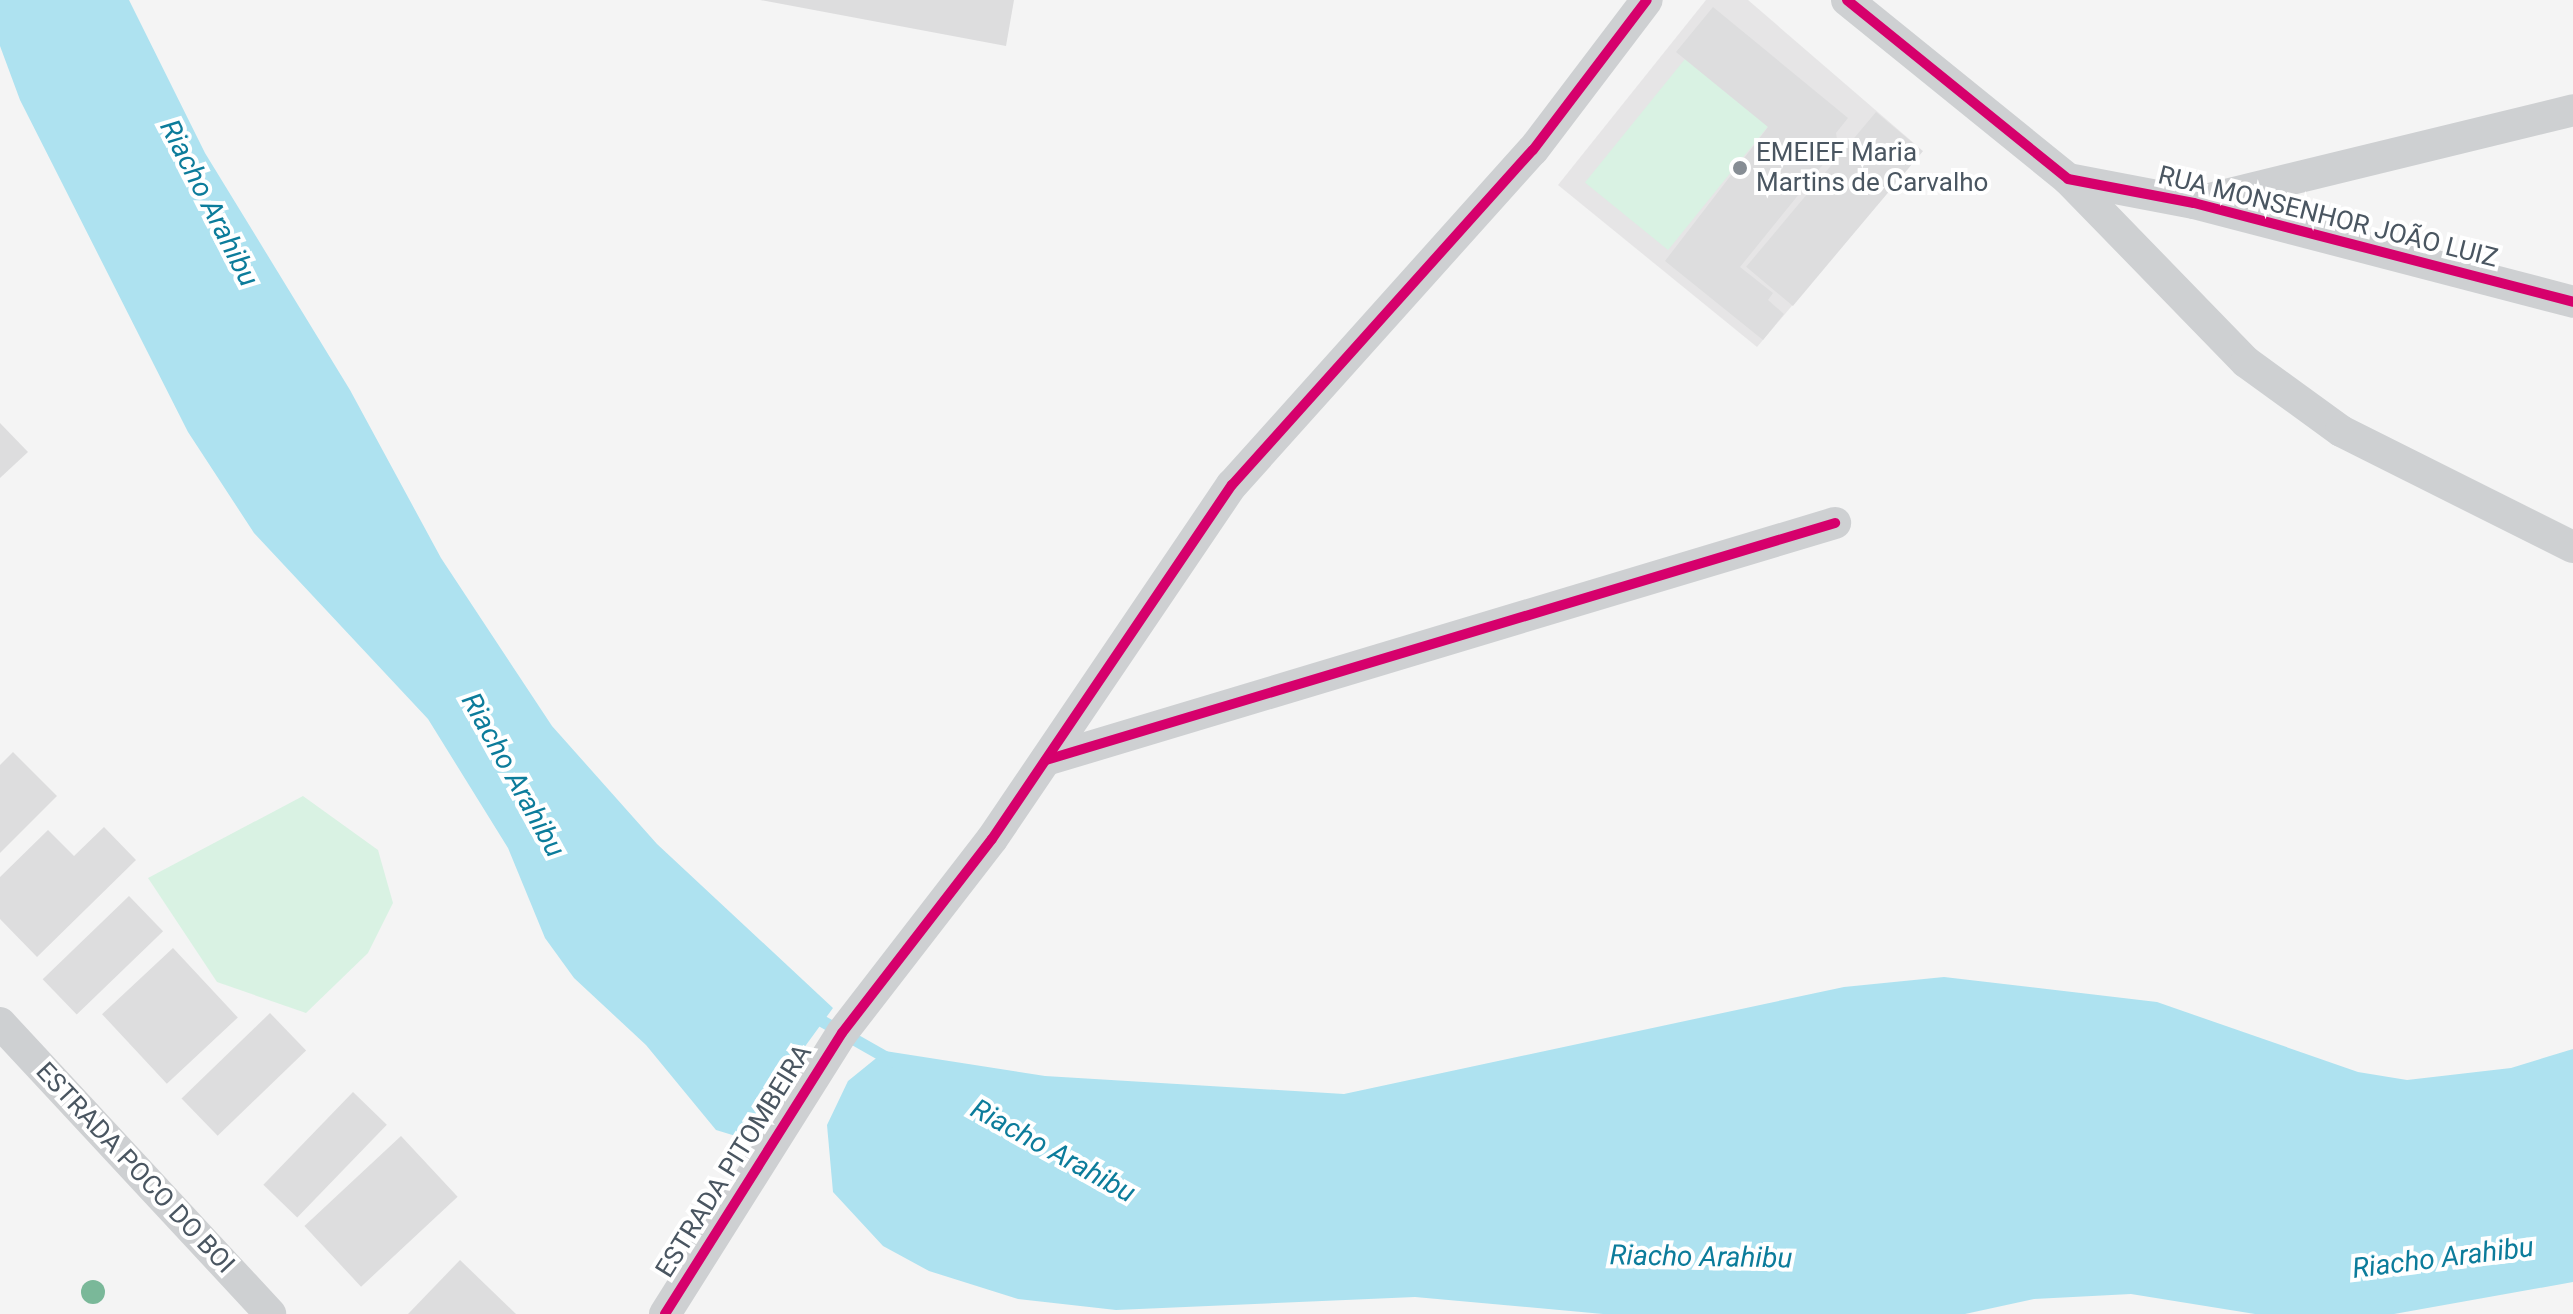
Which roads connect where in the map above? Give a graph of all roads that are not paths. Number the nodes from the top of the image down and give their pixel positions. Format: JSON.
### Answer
{"nodes":[{"id":1,"x":1647,"y":0,"type":"edge"},
{"id":2,"x":1847,"y":0,"type":"edge"},
{"id":3,"x":2573,"y":110,"type":"edge"},
{"id":4,"x":2068,"y":179,"type":"junction"},
{"id":5,"x":2194,"y":203,"type":"junction"},
{"id":6,"x":2573,"y":302,"type":"edge"},
{"id":7,"x":1835,"y":523,"type":"dead end"},
{"id":8,"x":2573,"y":547,"type":"edge"},
{"id":9,"x":1046,"y":760,"type":"junction"},
{"id":10,"x":0,"y":1023,"type":"edge"},
{"id":11,"x":270,"y":1314,"type":"edge"},
{"id":12,"x":665,"y":1314,"type":"edge"}],
"edges":[{"from":1,"to":9,"type":"street","name":"ESTRADA PITOMBEIRA"},
{"from":2,"to":4,"type":"street","name":"RUA MONSENHOR JOÃO LUIZ"},
{"from":3,"to":5,"type":"street"},
{"from":4,"to":5,"type":"street","name":"RUA MONSENHOR JOÃO LUIZ"},
{"from":4,"to":8,"type":"street"},
{"from":5,"to":6,"type":"street","name":"RUA MONSENHOR JOÃO LUIZ"},
{"from":7,"to":9,"type":"street"},
{"from":9,"to":12,"type":"street","name":"ESTRADA PITOMBEIRA"},
{"from":10,"to":11,"type":"street","name":"ESTRADA POCO DO BOI"}]}
